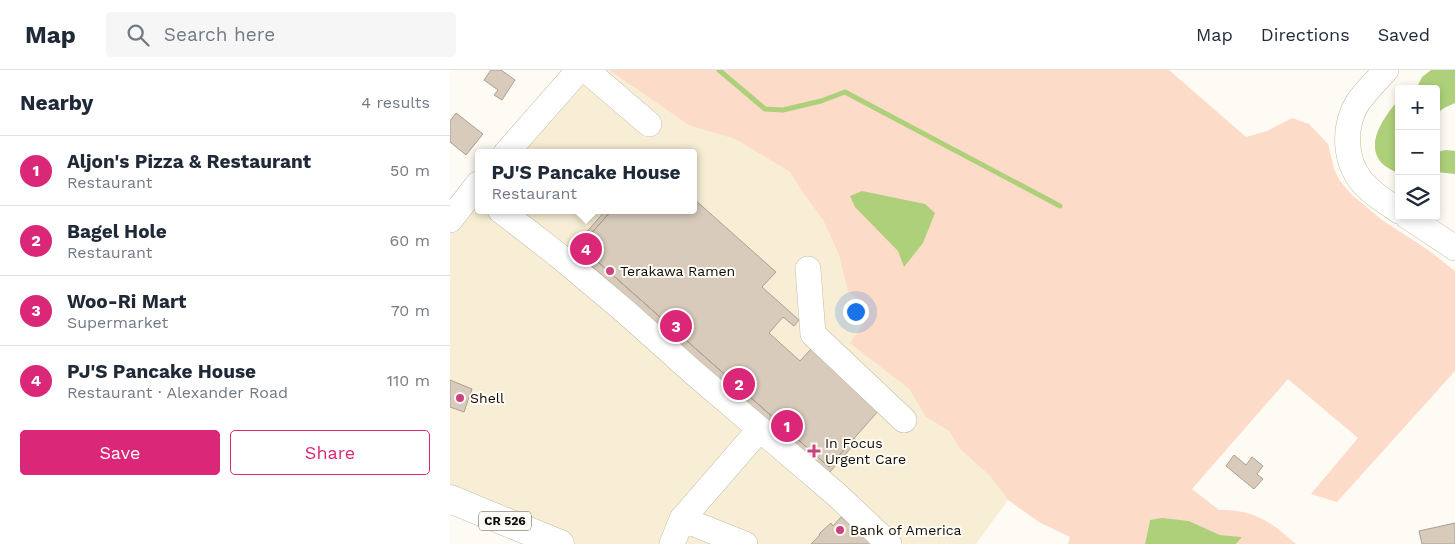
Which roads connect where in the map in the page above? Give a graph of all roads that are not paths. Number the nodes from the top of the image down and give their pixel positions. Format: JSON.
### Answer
{"nodes":[{"id":1,"x":579,"y":70,"type":"edge"},
{"id":2,"x":586,"y":70,"type":"edge"},
{"id":3,"x":1386,"y":70,"type":"edge"},
{"id":4,"x":649,"y":124,"type":"dead end"},
{"id":5,"x":510,"y":149,"type":"edge"},
{"id":6,"x":475,"y":191,"type":"edge"},
{"id":7,"x":1395,"y":208,"type":"edge"},
{"id":8,"x":452,"y":212,"type":"edge"},
{"id":9,"x":505,"y":214,"type":"edge"},
{"id":10,"x":1413,"y":220,"type":"edge"},
{"id":11,"x":1455,"y":248,"type":"edge"},
{"id":12,"x":808,"y":269,"type":"dead end"},
{"id":13,"x":904,"y":420,"type":"dead end"},
{"id":14,"x":760,"y":429,"type":"junction"},
{"id":15,"x":450,"y":499,"type":"edge"},
{"id":16,"x":682,"y":519,"type":"junction"},
{"id":17,"x":560,"y":544,"type":"edge"},
{"id":18,"x":672,"y":544,"type":"edge"},
{"id":19,"x":745,"y":544,"type":"edge"},
{"id":20,"x":889,"y":544,"type":"edge"}],
"edges":[{"from":1,"to":5,"type":"street"},
{"from":2,"to":4,"type":"street"},
{"from":3,"to":7,"type":"street"},
{"from":6,"to":8,"type":"street"},
{"from":9,"to":14,"type":"street"},
{"from":10,"to":11,"type":"street"},
{"from":12,"to":13,"type":"street"},
{"from":14,"to":16,"type":"street"},
{"from":14,"to":20,"type":"street"},
{"from":15,"to":17,"type":"main road","number":"CR 526"},
{"from":16,"to":18,"type":"street"},
{"from":16,"to":19,"type":"street"}]}
